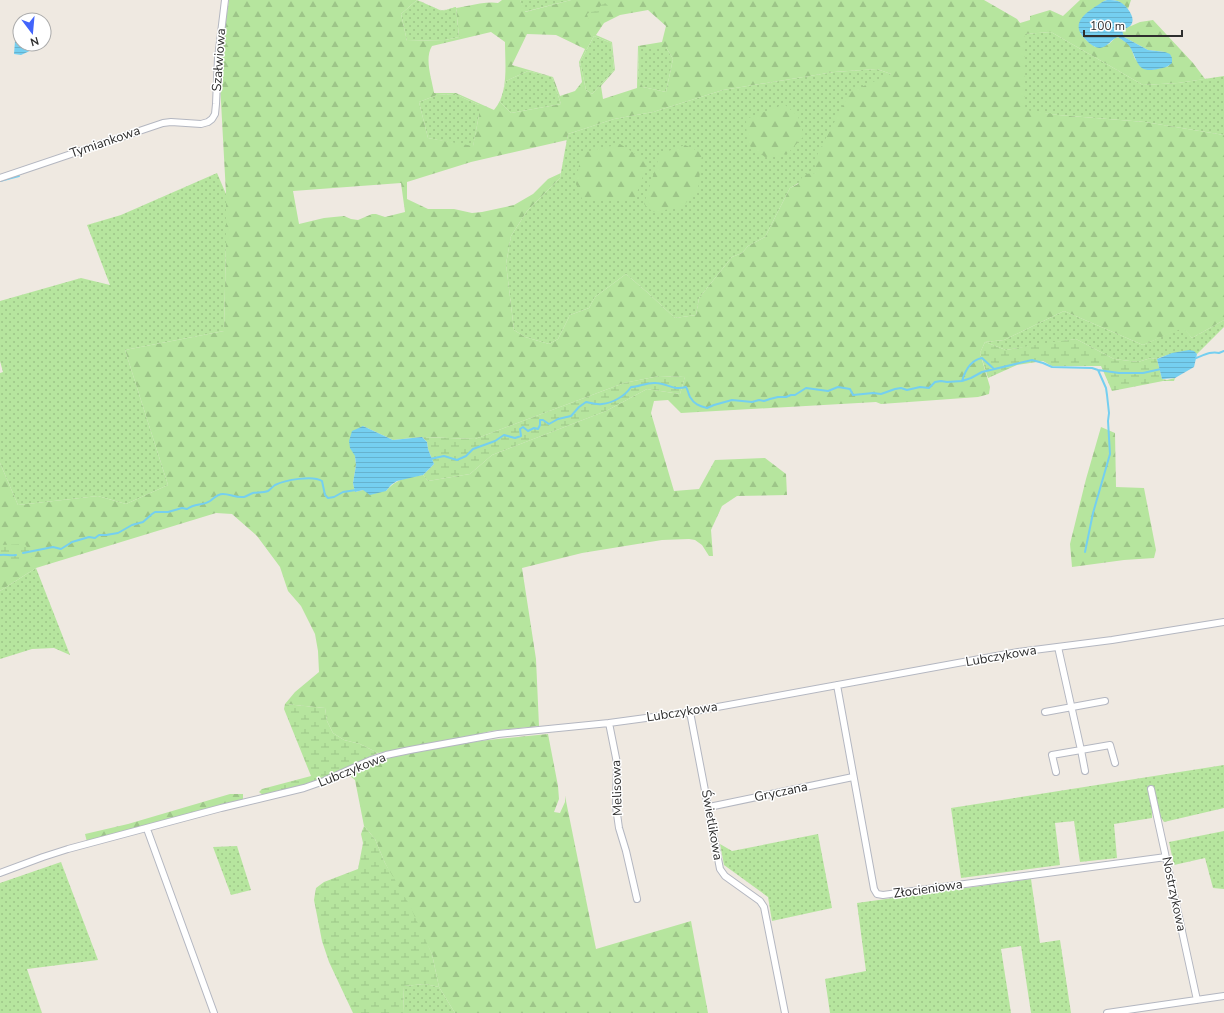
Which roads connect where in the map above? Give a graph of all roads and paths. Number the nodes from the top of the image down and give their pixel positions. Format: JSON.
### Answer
{"nodes":[{"id":1,"x":225,"y":0,"type":"edge"},
{"id":2,"x":212,"y":120,"type":"joint"},
{"id":3,"x":0,"y":178,"type":"edge"},
{"id":4,"x":1224,"y":622,"type":"edge"},
{"id":5,"x":1058,"y":647,"type":"junction"},
{"id":6,"x":836,"y":685,"type":"junction"},
{"id":7,"x":1105,"y":701,"type":"dead end"},
{"id":8,"x":1072,"y":706,"type":"junction"},
{"id":9,"x":690,"y":712,"type":"junction"},
{"id":10,"x":1045,"y":712,"type":"dead end"},
{"id":11,"x":609,"y":723,"type":"junction"},
{"id":12,"x":1081,"y":750,"type":"junction"},
{"id":13,"x":1115,"y":763,"type":"dead end"},
{"id":14,"x":1085,"y":771,"type":"dead end"},
{"id":15,"x":1056,"y":772,"type":"dead end"},
{"id":16,"x":853,"y":777,"type":"junction"},
{"id":17,"x":1151,"y":788,"type":"dead end"},
{"id":18,"x":709,"y":807,"type":"junction"},
{"id":19,"x":147,"y":829,"type":"junction"},
{"id":20,"x":1166,"y":857,"type":"junction"},
{"id":21,"x":0,"y":874,"type":"edge"},
{"id":22,"x":637,"y":899,"type":"dead end"},
{"id":23,"x":1224,"y":996,"type":"edge"},
{"id":24,"x":1196,"y":1000,"type":"junction"},
{"id":25,"x":214,"y":1013,"type":"edge"},
{"id":26,"x":785,"y":1013,"type":"edge"},
{"id":27,"x":1107,"y":1013,"type":"edge"}],
"edges":[{"from":1,"to":2,"type":"street","name":"Szałwiowa"},
{"from":2,"to":3,"type":"street","name":"Tymiankowa"},
{"from":4,"to":5,"type":"street","name":"Lubczykowa"},
{"from":5,"to":6,"type":"street","name":"Lubczykowa"},
{"from":5,"to":8,"type":"street"},
{"from":6,"to":9,"type":"street","name":"Lubczykowa"},
{"from":6,"to":16,"type":"street","name":"Złocieniowa"},
{"from":7,"to":8,"type":"street"},
{"from":8,"to":10,"type":"street"},
{"from":8,"to":12,"type":"street"},
{"from":9,"to":11,"type":"street","name":"Lubczykowa"},
{"from":9,"to":18,"type":"street","name":"Świetlikowa"},
{"from":11,"to":19,"type":"street","name":"Lubczykowa"},
{"from":11,"to":22,"type":"street","name":"Melisowa"},
{"from":12,"to":13,"type":"street"},
{"from":12,"to":14,"type":"street"},
{"from":12,"to":15,"type":"street"},
{"from":16,"to":18,"type":"street","name":"Gryczana"},
{"from":16,"to":20,"type":"street","name":"Złocieniowa"},
{"from":17,"to":20,"type":"street","name":"Nostrzykowa"},
{"from":18,"to":26,"type":"street","name":"Świetlikowa"},
{"from":19,"to":21,"type":"street","name":"Lubczykowa"},
{"from":19,"to":25,"type":"street"},
{"from":20,"to":24,"type":"street","name":"Nostrzykowa"},
{"from":23,"to":24,"type":"street"},
{"from":24,"to":27,"type":"street"}]}
